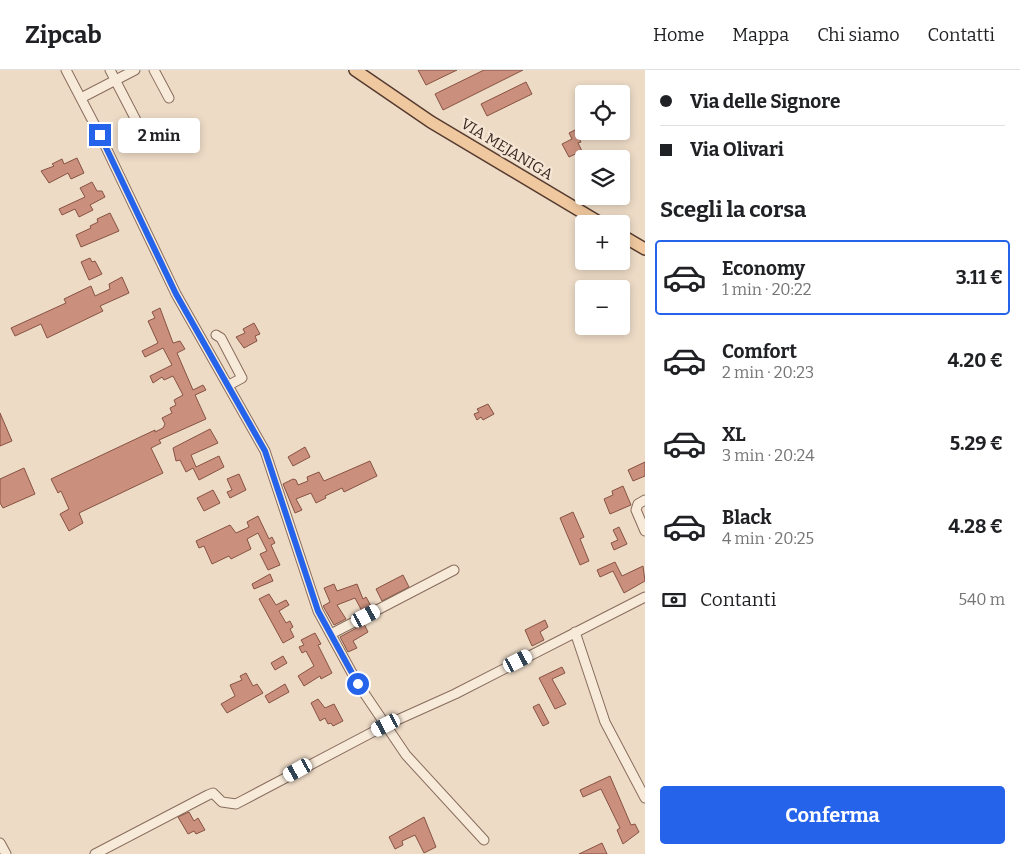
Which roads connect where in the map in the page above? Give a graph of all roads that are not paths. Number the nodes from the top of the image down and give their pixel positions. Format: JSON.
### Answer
{"nodes":[{"id":1,"x":66,"y":70,"type":"edge"},
{"id":2,"x":110,"y":70,"type":"edge"},
{"id":3,"x":136,"y":70,"type":"edge"},
{"id":4,"x":154,"y":70,"type":"edge"},
{"id":5,"x":355,"y":70,"type":"edge"},
{"id":6,"x":115,"y":80,"type":"junction"},
{"id":7,"x":80,"y":98,"type":"junction"},
{"id":8,"x":168,"y":98,"type":"dead end"},
{"id":9,"x":138,"y":124,"type":"dead end"},
{"id":10,"x":587,"y":215,"type":"edge"},
{"id":11,"x":630,"y":241,"type":"edge"},
{"id":12,"x":645,"y":250,"type":"edge"},
{"id":13,"x":216,"y":335,"type":"dead end"},
{"id":14,"x":229,"y":385,"type":"junction"},
{"id":15,"x":645,"y":500,"type":"edge"},
{"id":16,"x":645,"y":532,"type":"edge"},
{"id":17,"x":454,"y":570,"type":"dead end"},
{"id":18,"x":645,"y":597,"type":"edge"},
{"id":19,"x":576,"y":632,"type":"junction"},
{"id":20,"x":331,"y":634,"type":"junction"},
{"id":21,"x":386,"y":725,"type":"junction"},
{"id":22,"x":645,"y":798,"type":"edge"},
{"id":23,"x":484,"y":840,"type":"dead end"},
{"id":24,"x":0,"y":843,"type":"edge"},
{"id":25,"x":6,"y":854,"type":"edge"},
{"id":26,"x":94,"y":854,"type":"edge"}],
"edges":[{"from":1,"to":7,"type":"street"},
{"from":2,"to":6,"type":"street"},
{"from":3,"to":6,"type":"street"},
{"from":4,"to":8,"type":"street"},
{"from":5,"to":10,"type":"main road","name":"VIA MEJANIGA"},
{"from":6,"to":7,"type":"street"},
{"from":6,"to":9,"type":"street"},
{"from":7,"to":14,"type":"street"},
{"from":11,"to":12,"type":"main road"},
{"from":13,"to":14,"type":"street"},
{"from":14,"to":20,"type":"street"},
{"from":15,"to":16,"type":"street"},
{"from":17,"to":20,"type":"street"},
{"from":18,"to":19,"type":"street"},
{"from":19,"to":21,"type":"street"},
{"from":19,"to":22,"type":"street"},
{"from":20,"to":21,"type":"street"},
{"from":21,"to":23,"type":"street"},
{"from":21,"to":26,"type":"street"},
{"from":24,"to":25,"type":"street"}]}
